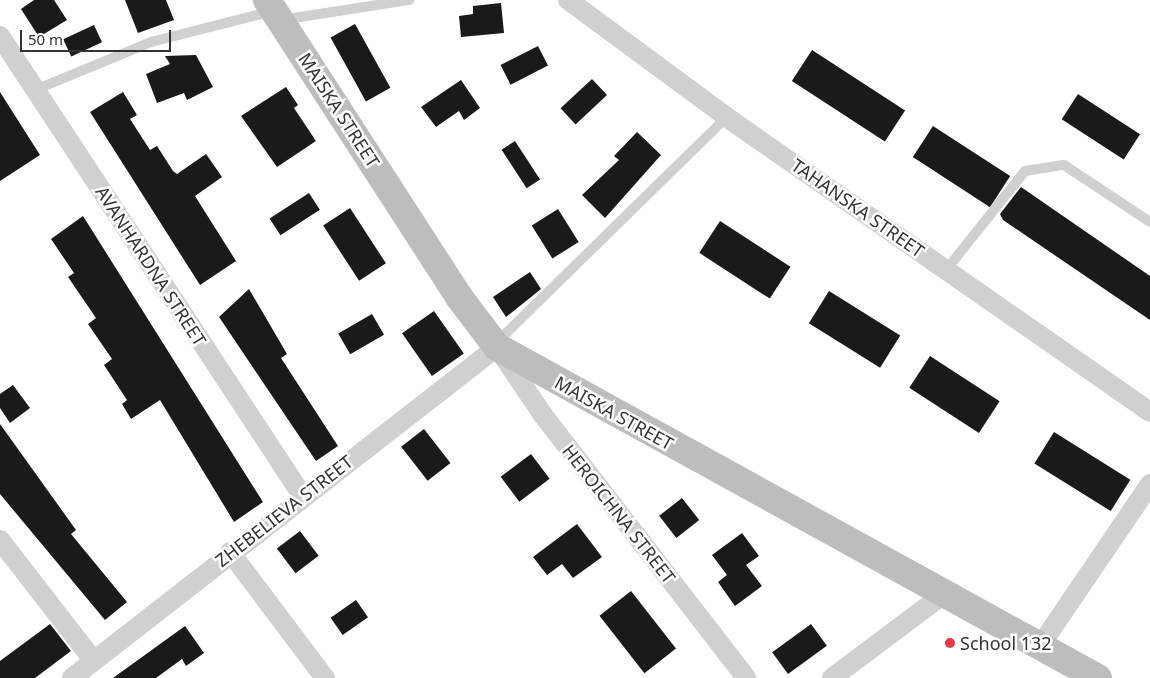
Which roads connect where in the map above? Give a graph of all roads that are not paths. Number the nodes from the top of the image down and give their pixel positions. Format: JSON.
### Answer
{"nodes":[{"id":1,"x":408,"y":0,"type":"edge"},
{"id":2,"x":568,"y":0,"type":"edge"},
{"id":3,"x":274,"y":10,"type":"edge"},
{"id":4,"x":0,"y":36,"type":"edge"},
{"id":5,"x":35,"y":90,"type":"junction"},
{"id":6,"x":727,"y":117,"type":"junction"},
{"id":7,"x":1150,"y":222,"type":"edge"},
{"id":8,"x":946,"y":270,"type":"junction"},
{"id":9,"x":496,"y":345,"type":"junction"},
{"id":10,"x":1150,"y":412,"type":"edge"},
{"id":11,"x":1150,"y":484,"type":"edge"},
{"id":12,"x":302,"y":495,"type":"junction"},
{"id":13,"x":0,"y":540,"type":"edge"},
{"id":14,"x":230,"y":552,"type":"junction"},
{"id":15,"x":944,"y":594,"type":"junction"},
{"id":16,"x":1040,"y":646,"type":"junction"},
{"id":17,"x":94,"y":661,"type":"junction"},
{"id":18,"x":72,"y":678,"type":"edge"},
{"id":19,"x":325,"y":678,"type":"edge"},
{"id":20,"x":746,"y":678,"type":"edge"},
{"id":21,"x":832,"y":678,"type":"edge"},
{"id":22,"x":1098,"y":678,"type":"edge"}],
"edges":[{"from":1,"to":3,"type":"lane"},
{"from":2,"to":6,"type":"street","name":"TAHANSKA STREET"},
{"from":3,"to":5,"type":"lane"},
{"from":3,"to":9,"type":"street","name":"MAISKA STREET"},
{"from":4,"to":5,"type":"street","name":"AVANHARDNA STREET"},
{"from":5,"to":12,"type":"street","name":"AVANHARDNA STREET"},
{"from":6,"to":8,"type":"street","name":"TAHANSKA STREET"},
{"from":6,"to":9,"type":"lane"},
{"from":7,"to":8,"type":"lane"},
{"from":8,"to":10,"type":"street","name":"TAHANSKA STREET"},
{"from":9,"to":12,"type":"street","name":"ZHEBELIEVA STREET"},
{"from":9,"to":15,"type":"street","name":"MAISKA STREET"},
{"from":9,"to":20,"type":"street","name":"HEROICHNA STREET"},
{"from":11,"to":16,"type":"street"},
{"from":12,"to":14,"type":"street","name":"ZHEBELIEVA STREET"},
{"from":13,"to":17,"type":"street"},
{"from":14,"to":17,"type":"street","name":"ZHEBELIEVA STREET"},
{"from":14,"to":19,"type":"street"},
{"from":15,"to":16,"type":"street","name":"MAISKA STREET"},
{"from":15,"to":21,"type":"street"},
{"from":16,"to":22,"type":"street","name":"MAISKA STREET"},
{"from":17,"to":18,"type":"street","name":"ZHEBELIEVA STREET"}]}
